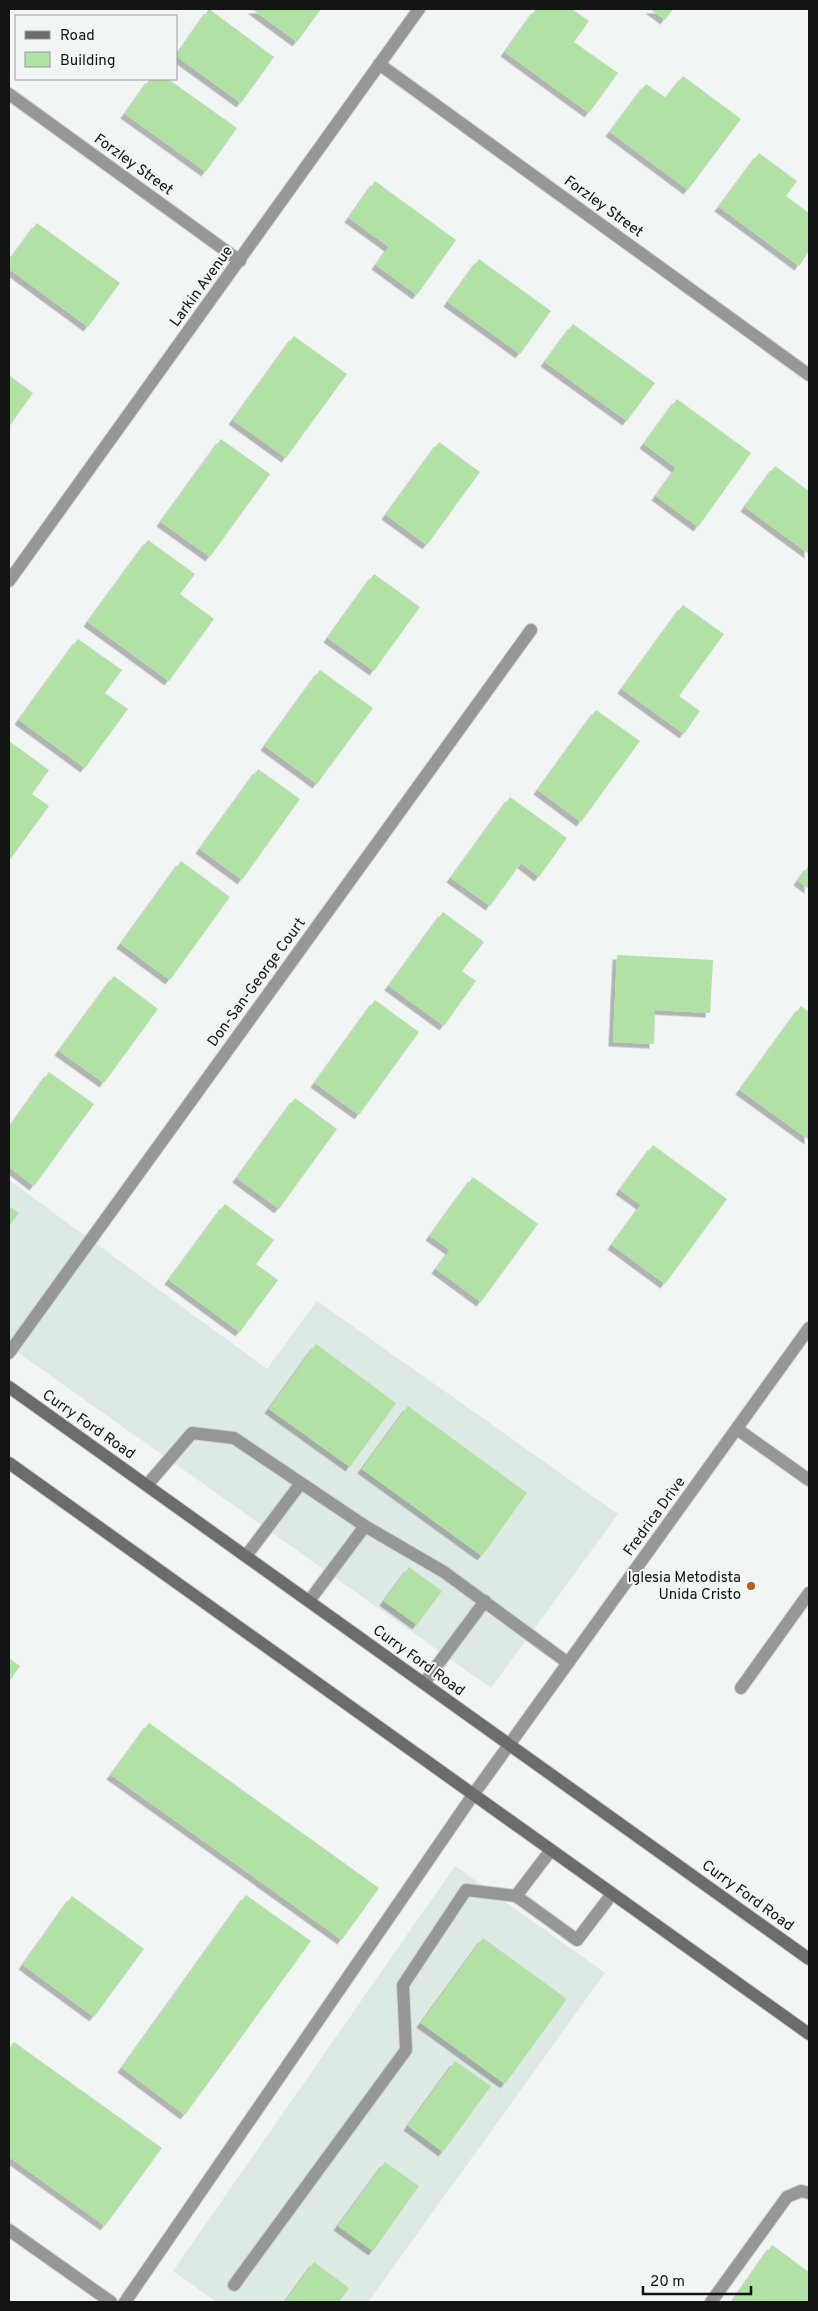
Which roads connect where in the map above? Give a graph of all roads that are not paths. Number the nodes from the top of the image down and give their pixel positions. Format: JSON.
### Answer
{"nodes":[{"id":1,"x":419,"y":9,"type":"edge"},
{"id":2,"x":379,"y":64,"type":"junction"},
{"id":3,"x":9,"y":94,"type":"edge"},
{"id":4,"x":240,"y":261,"type":"junction"},
{"id":5,"x":809,"y":375,"type":"edge"},
{"id":6,"x":9,"y":581,"type":"edge"},
{"id":7,"x":531,"y":630,"type":"dead end"},
{"id":8,"x":809,"y":1328,"type":"edge"},
{"id":9,"x":9,"y":1353,"type":"edge"},
{"id":10,"x":9,"y":1387,"type":"edge"},
{"id":11,"x":737,"y":1429,"type":"junction"},
{"id":12,"x":9,"y":1463,"type":"edge"},
{"id":13,"x":809,"y":1480,"type":"edge"},
{"id":14,"x":301,"y":1483,"type":"junction"},
{"id":15,"x":147,"y":1485,"type":"junction"},
{"id":16,"x":365,"y":1526,"type":"junction"},
{"id":17,"x":246,"y":1556,"type":"junction"},
{"id":18,"x":809,"y":1593,"type":"edge"},
{"id":19,"x":309,"y":1601,"type":"junction"},
{"id":20,"x":485,"y":1601,"type":"junction"},
{"id":21,"x":568,"y":1663,"type":"junction"},
{"id":22,"x":424,"y":1684,"type":"junction"},
{"id":23,"x":741,"y":1688,"type":"dead end"},
{"id":24,"x":509,"y":1744,"type":"junction"},
{"id":25,"x":473,"y":1795,"type":"junction"},
{"id":26,"x":551,"y":1850,"type":"junction"},
{"id":27,"x":612,"y":1894,"type":"junction"},
{"id":28,"x":516,"y":1896,"type":"junction"},
{"id":29,"x":809,"y":1959,"type":"edge"},
{"id":30,"x":809,"y":2034,"type":"edge"},
{"id":31,"x":809,"y":2193,"type":"edge"},
{"id":32,"x":9,"y":2230,"type":"edge"},
{"id":33,"x":234,"y":2285,"type":"dead end"},
{"id":34,"x":111,"y":2302,"type":"edge"},
{"id":35,"x":125,"y":2302,"type":"edge"},
{"id":36,"x":711,"y":2302,"type":"edge"}],
"edges":[{"from":1,"to":2,"type":"street","name":"Larkin Avenue"},
{"from":2,"to":4,"type":"street","name":"Larkin Avenue"},
{"from":2,"to":5,"type":"street","name":"Forzley Street"},
{"from":3,"to":4,"type":"street","name":"Forzley Street"},
{"from":4,"to":6,"type":"street","name":"Larkin Avenue"},
{"from":7,"to":9,"type":"street","name":"Don-San-George Court"},
{"from":8,"to":11,"type":"street","name":"Fredrica Drive"},
{"from":10,"to":15,"type":"main road","name":"Curry Ford Road"},
{"from":11,"to":13,"type":"street"},
{"from":11,"to":21,"type":"street","name":"Fredrica Drive"},
{"from":12,"to":25,"type":"main road"},
{"from":14,"to":15,"type":"street"},
{"from":14,"to":16,"type":"street"},
{"from":14,"to":17,"type":"street"},
{"from":15,"to":17,"type":"main road","name":"Curry Ford Road"},
{"from":16,"to":19,"type":"street"},
{"from":16,"to":20,"type":"street"},
{"from":17,"to":19,"type":"main road","name":"Curry Ford Road"},
{"from":18,"to":23,"type":"street"},
{"from":19,"to":22,"type":"main road","name":"Curry Ford Road"},
{"from":20,"to":21,"type":"street"},
{"from":20,"to":22,"type":"street"},
{"from":21,"to":24,"type":"street","name":"Fredrica Drive"},
{"from":22,"to":24,"type":"main road","name":"Curry Ford Road"},
{"from":24,"to":25,"type":"street","name":"Fredrica Drive"},
{"from":24,"to":29,"type":"main road","name":"Curry Ford Road"},
{"from":25,"to":26,"type":"main road"},
{"from":25,"to":35,"type":"street","name":"Fredrica Drive"},
{"from":26,"to":27,"type":"main road"},
{"from":26,"to":28,"type":"street"},
{"from":27,"to":28,"type":"street"},
{"from":27,"to":30,"type":"main road"},
{"from":28,"to":33,"type":"street"},
{"from":31,"to":36,"type":"street"},
{"from":32,"to":34,"type":"street"}]}
